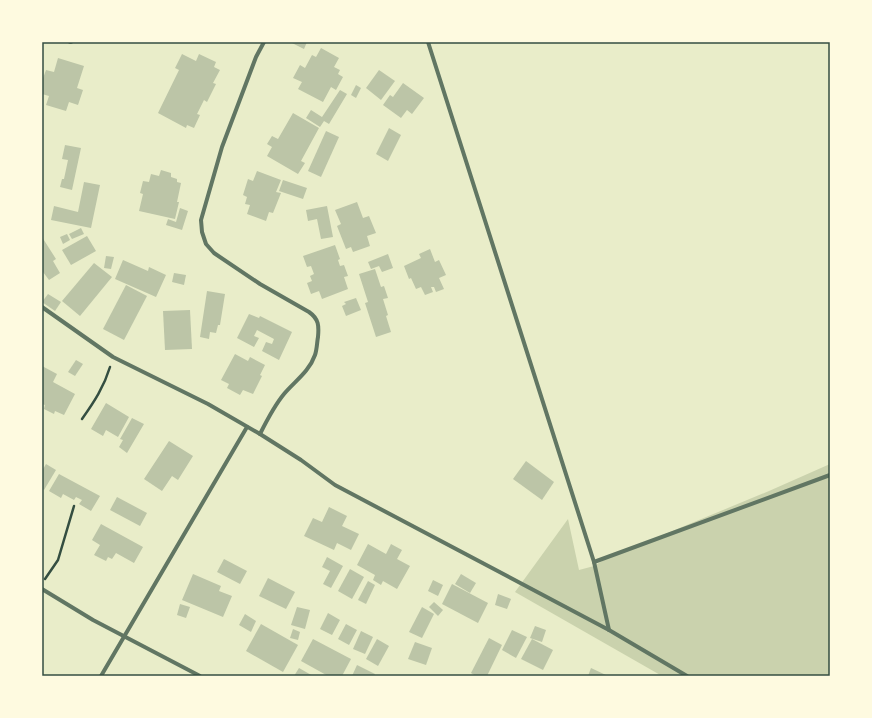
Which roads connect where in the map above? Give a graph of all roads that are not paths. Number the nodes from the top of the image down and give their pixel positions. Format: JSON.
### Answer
{"nodes":[{"id":1,"x":264,"y":42,"type":"edge"},
{"id":2,"x":428,"y":42,"type":"edge"},
{"id":3,"x":42,"y":307,"type":"edge"},
{"id":4,"x":247,"y":427,"type":"junction"},
{"id":5,"x":260,"y":434,"type":"junction"},
{"id":6,"x":830,"y":475,"type":"edge"},
{"id":7,"x":594,"y":562,"type":"junction"},
{"id":8,"x":42,"y":589,"type":"edge"},
{"id":9,"x":609,"y":630,"type":"junction"},
{"id":10,"x":125,"y":636,"type":"junction"},
{"id":11,"x":101,"y":676,"type":"edge"},
{"id":12,"x":200,"y":676,"type":"edge"},
{"id":13,"x":687,"y":676,"type":"edge"}],
"edges":[{"from":1,"to":5,"type":"street"},
{"from":2,"to":7,"type":"street"},
{"from":3,"to":4,"type":"street"},
{"from":4,"to":5,"type":"street"},
{"from":4,"to":10,"type":"street"},
{"from":5,"to":9,"type":"street"},
{"from":6,"to":7,"type":"street"},
{"from":7,"to":9,"type":"street"},
{"from":8,"to":10,"type":"street"},
{"from":9,"to":13,"type":"street"},
{"from":10,"to":11,"type":"street"},
{"from":10,"to":12,"type":"street"}]}
